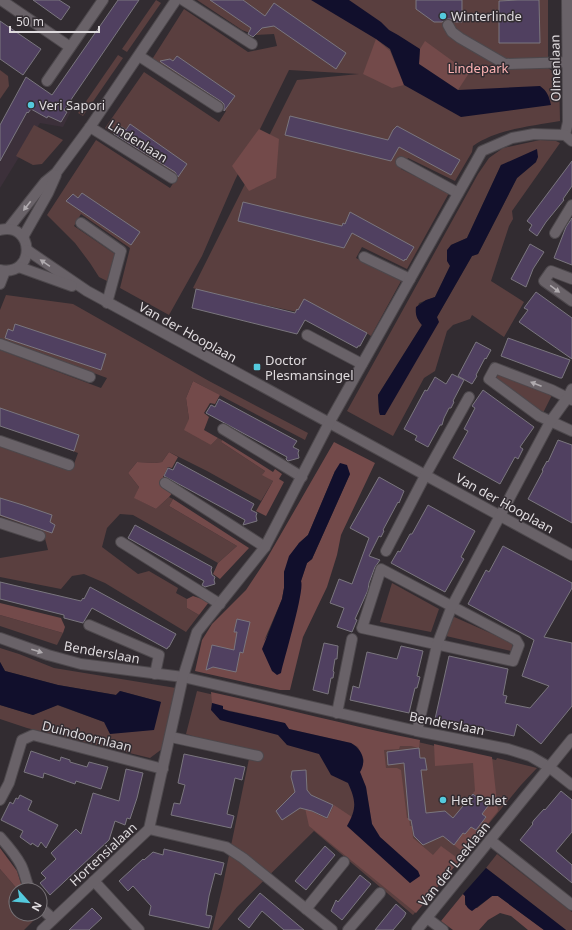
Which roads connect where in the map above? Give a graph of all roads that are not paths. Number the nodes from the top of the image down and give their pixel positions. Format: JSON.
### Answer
{"nodes":[{"id":1,"x":1,"y":0,"type":"edge"},
{"id":2,"x":103,"y":0,"type":"edge"},
{"id":3,"x":176,"y":0,"type":"edge"},
{"id":4,"x":183,"y":0,"type":"edge"},
{"id":5,"x":567,"y":0,"type":"edge"},
{"id":6,"x":448,"y":25,"type":"dead end"},
{"id":7,"x":252,"y":44,"type":"dead end"},
{"id":8,"x":70,"y":46,"type":"junction"},
{"id":9,"x":139,"y":56,"type":"junction"},
{"id":10,"x":570,"y":62,"type":"edge"},
{"id":11,"x":47,"y":81,"type":"dead end"},
{"id":12,"x":218,"y":107,"type":"dead end"},
{"id":13,"x":90,"y":127,"type":"junction"},
{"id":14,"x":568,"y":138,"type":"edge"},
{"id":15,"x":401,"y":162,"type":"dead end"},
{"id":16,"x":56,"y":173,"type":"junction"},
{"id":17,"x":172,"y":178,"type":"dead end"},
{"id":18,"x":458,"y":193,"type":"junction"},
{"id":19,"x":572,"y":205,"type":"edge"},
{"id":20,"x":81,"y":223,"type":"dead end"},
{"id":21,"x":4,"y":229,"type":"edge"},
{"id":22,"x":555,"y":233,"type":"dead end"},
{"id":23,"x":23,"y":237,"type":"junction"},
{"id":24,"x":28,"y":250,"type":"junction"},
{"id":25,"x":364,"y":257,"type":"dead end"},
{"id":26,"x":19,"y":267,"type":"junction"},
{"id":27,"x":3,"y":270,"type":"edge"},
{"id":28,"x":410,"y":279,"type":"junction"},
{"id":29,"x":572,"y":279,"type":"edge"},
{"id":30,"x":0,"y":284,"type":"edge"},
{"id":31,"x":87,"y":291,"type":"junction"},
{"id":32,"x":572,"y":301,"type":"edge"},
{"id":33,"x":107,"y":303,"type":"junction"},
{"id":34,"x":307,"y":335,"type":"dead end"},
{"id":35,"x":0,"y":344,"type":"edge"},
{"id":36,"x":362,"y":364,"type":"junction"},
{"id":37,"x":90,"y":377,"type":"dead end"},
{"id":38,"x":571,"y":396,"type":"edge"},
{"id":39,"x":469,"y":397,"type":"dead end"},
{"id":40,"x":550,"y":422,"type":"junction"},
{"id":41,"x":329,"y":423,"type":"junction"},
{"id":42,"x":224,"y":429,"type":"dead end"},
{"id":43,"x":572,"y":431,"type":"edge"},
{"id":44,"x":0,"y":441,"type":"edge"},
{"id":45,"x":69,"y":465,"type":"dead end"},
{"id":46,"x":426,"y":474,"type":"junction"},
{"id":47,"x":302,"y":477,"type":"junction"},
{"id":48,"x":165,"y":483,"type":"dead end"},
{"id":49,"x":499,"y":515,"type":"junction"},
{"id":50,"x":0,"y":523,"type":"edge"},
{"id":51,"x":40,"y":536,"type":"dead end"},
{"id":52,"x":121,"y":542,"type":"dead end"},
{"id":53,"x":265,"y":547,"type":"junction"},
{"id":54,"x":386,"y":551,"type":"dead end"},
{"id":55,"x":572,"y":555,"type":"edge"},
{"id":56,"x":220,"y":604,"type":"junction"},
{"id":57,"x":452,"y":606,"type":"junction"},
{"id":58,"x":89,"y":625,"type":"dead end"},
{"id":59,"x":0,"y":638,"type":"edge"},
{"id":60,"x":352,"y":639,"type":"dead end"},
{"id":61,"x":437,"y":645,"type":"junction"},
{"id":62,"x":155,"y":674,"type":"junction"},
{"id":63,"x":183,"y":677,"type":"junction"},
{"id":64,"x":338,"y":713,"type":"junction"},
{"id":65,"x":417,"y":731,"type":"junction"},
{"id":66,"x":170,"y":737,"type":"junction"},
{"id":67,"x":572,"y":739,"type":"edge"},
{"id":68,"x":258,"y":756,"type":"dead end"},
{"id":69,"x":549,"y":767,"type":"junction"},
{"id":70,"x":163,"y":768,"type":"junction"},
{"id":71,"x":572,"y":785,"type":"edge"},
{"id":72,"x":0,"y":800,"type":"edge"},
{"id":73,"x":149,"y":829,"type":"junction"},
{"id":74,"x":0,"y":837,"type":"edge"},
{"id":75,"x":490,"y":840,"type":"junction"},
{"id":76,"x":344,"y":862,"type":"dead end"},
{"id":77,"x":94,"y":881,"type":"junction"},
{"id":78,"x":26,"y":882,"type":"edge"},
{"id":79,"x":380,"y":893,"type":"dead end"},
{"id":80,"x":572,"y":905,"type":"edge"},
{"id":81,"x":306,"y":909,"type":"junction"},
{"id":82,"x":48,"y":914,"type":"edge"},
{"id":83,"x":427,"y":918,"type":"junction"},
{"id":84,"x":53,"y":919,"type":"junction"},
{"id":85,"x":42,"y":930,"type":"edge"},
{"id":86,"x":139,"y":930,"type":"edge"},
{"id":87,"x":332,"y":930,"type":"edge"},
{"id":88,"x":348,"y":930,"type":"edge"},
{"id":89,"x":417,"y":930,"type":"edge"},
{"id":90,"x":443,"y":930,"type":"edge"}],
"edges":[{"from":1,"to":8,"type":"street"},
{"from":2,"to":8,"type":"street"},
{"from":3,"to":9,"type":"street","name":"Lindenlaan"},
{"from":4,"to":7,"type":"street"},
{"from":5,"to":10,"type":"street","name":"Olmenlaan"},
{"from":6,"to":10,"type":"street"},
{"from":8,"to":11,"type":"street"},
{"from":9,"to":12,"type":"street"},
{"from":9,"to":13,"type":"street","name":"Lindenlaan"},
{"from":10,"to":14,"type":"street","name":"Olmenlaan"},
{"from":13,"to":16,"type":"street","name":"Lindenlaan"},
{"from":13,"to":17,"type":"street","name":"Lindenlaan"},
{"from":14,"to":18,"type":"street"},
{"from":15,"to":18,"type":"street"},
{"from":16,"to":21,"type":"street","name":"Lindenlaan","one_way":true},
{"from":16,"to":23,"type":"street","name":"Lindenlaan"},
{"from":18,"to":28,"type":"street"},
{"from":19,"to":22,"type":"street"},
{"from":20,"to":33,"type":"street"},
{"from":21,"to":23,"type":"street"},
{"from":23,"to":24,"type":"street"},
{"from":24,"to":26,"type":"street"},
{"from":31,"to":24,"type":"street","name":"Van der Hooplaan","one_way":true},
{"from":25,"to":28,"type":"street"},
{"from":26,"to":27,"type":"street"},
{"from":26,"to":31,"type":"street","name":"Van der Hooplaan"},
{"from":27,"to":30,"type":"street"},
{"from":28,"to":36,"type":"street"},
{"from":29,"to":32,"type":"street","one_way":true},
{"from":31,"to":33,"type":"street","name":"Van der Hooplaan"},
{"from":33,"to":41,"type":"street","name":"Van der Hooplaan"},
{"from":34,"to":36,"type":"street"},
{"from":35,"to":37,"type":"street"},
{"from":36,"to":41,"type":"street"},
{"from":38,"to":40,"type":"street"},
{"from":38,"to":40,"type":"street","one_way":true},
{"from":39,"to":46,"type":"street"},
{"from":40,"to":43,"type":"street"},
{"from":40,"to":49,"type":"street"},
{"from":41,"to":46,"type":"street","name":"Van der Hooplaan"},
{"from":41,"to":47,"type":"street"},
{"from":42,"to":47,"type":"street"},
{"from":44,"to":45,"type":"street"},
{"from":46,"to":49,"type":"street","name":"Van der Hooplaan"},
{"from":46,"to":54,"type":"street"},
{"from":47,"to":53,"type":"street"},
{"from":48,"to":53,"type":"street"},
{"from":49,"to":55,"type":"street","name":"Van der Hooplaan"},
{"from":49,"to":57,"type":"street"},
{"from":50,"to":51,"type":"street"},
{"from":52,"to":56,"type":"street"},
{"from":53,"to":56,"type":"street"},
{"from":56,"to":63,"type":"street"},
{"from":57,"to":61,"type":"street"},
{"from":57,"to":61,"type":"street"},
{"from":57,"to":61,"type":"street"},
{"from":58,"to":62,"type":"street","name":"Benderslaan"},
{"from":59,"to":62,"type":"street","name":"Benderslaan","one_way":true},
{"from":60,"to":64,"type":"street"},
{"from":61,"to":65,"type":"street"},
{"from":62,"to":63,"type":"street","name":"Benderslaan"},
{"from":63,"to":64,"type":"street","name":"Benderslaan"},
{"from":63,"to":66,"type":"street","name":"Hortensialaan"},
{"from":64,"to":65,"type":"street","name":"Benderslaan"},
{"from":65,"to":69,"type":"street","name":"Benderslaan"},
{"from":66,"to":68,"type":"street"},
{"from":66,"to":70,"type":"street","name":"Hortensialaan"},
{"from":67,"to":69,"type":"street","name":"Van der Leeklaan"},
{"from":69,"to":71,"type":"street","name":"Benderslaan"},
{"from":69,"to":75,"type":"street","name":"Van der Leeklaan"},
{"from":70,"to":72,"type":"street","name":"Duindoornlaan"},
{"from":70,"to":73,"type":"street","name":"Hortensialaan"},
{"from":73,"to":77,"type":"street","name":"Hortensialaan"},
{"from":73,"to":81,"type":"street"},
{"from":74,"to":78,"type":"street"},
{"from":75,"to":80,"type":"street"},
{"from":75,"to":83,"type":"street","name":"Van der Leeklaan"},
{"from":76,"to":81,"type":"street"},
{"from":77,"to":84,"type":"street","name":"Hortensialaan"},
{"from":77,"to":86,"type":"street"},
{"from":79,"to":88,"type":"street"},
{"from":81,"to":87,"type":"street"},
{"from":82,"to":84,"type":"street"},
{"from":83,"to":89,"type":"street","name":"Van der Leeklaan"},
{"from":83,"to":90,"type":"street"},
{"from":84,"to":85,"type":"street","name":"Hortensialaan"}]}
